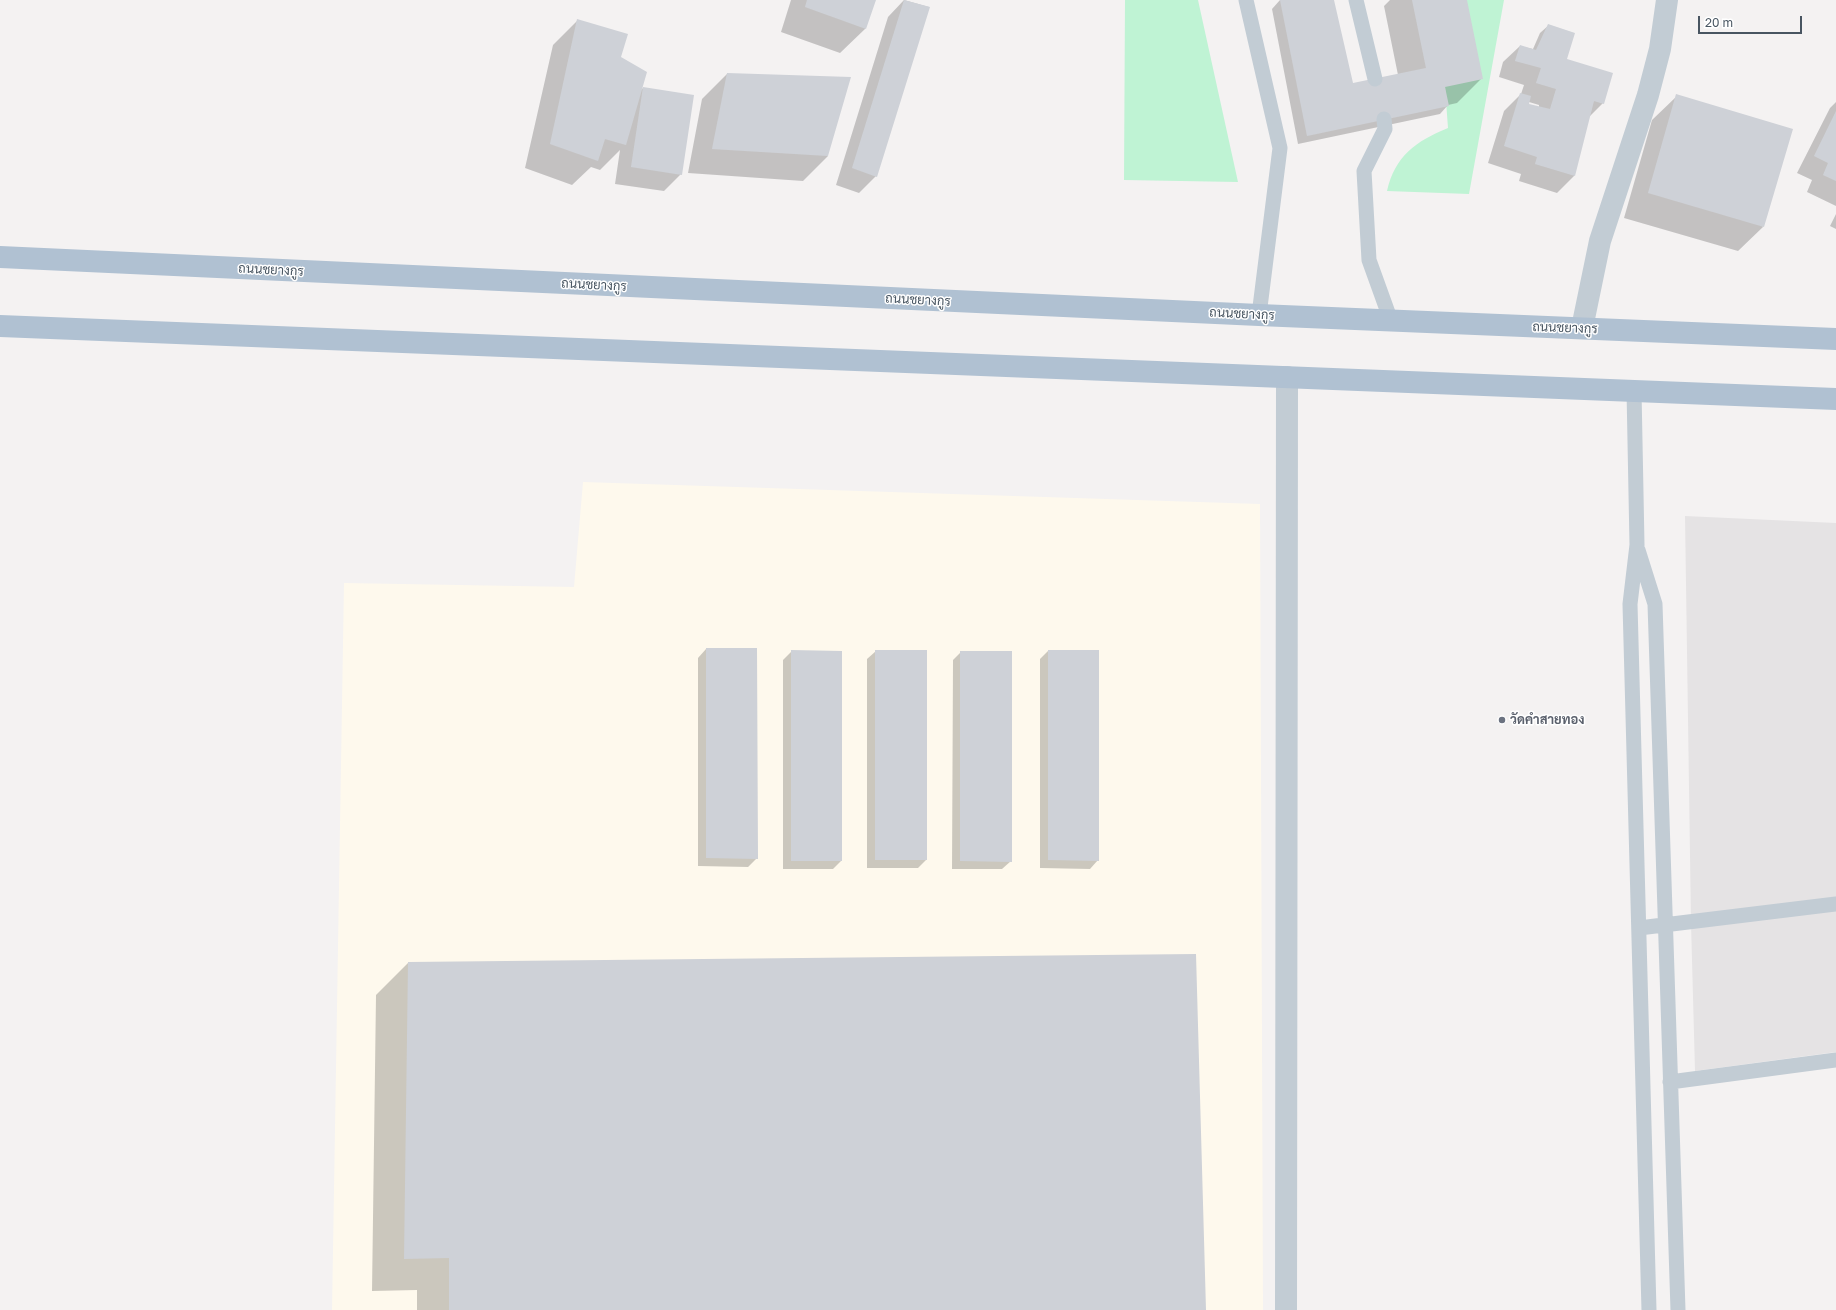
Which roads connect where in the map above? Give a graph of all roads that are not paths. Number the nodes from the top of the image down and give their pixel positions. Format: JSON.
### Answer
{"nodes":[{"id":1,"x":1246,"y":0,"type":"edge"},
{"id":2,"x":1356,"y":0,"type":"edge"},
{"id":3,"x":1667,"y":0,"type":"edge"},
{"id":4,"x":1375,"y":79,"type":"dead end"},
{"id":5,"x":1384,"y":119,"type":"dead end"},
{"id":6,"x":0,"y":257,"type":"edge"},
{"id":7,"x":1259,"y":315,"type":"junction"},
{"id":8,"x":1391,"y":320,"type":"junction"},
{"id":9,"x":0,"y":326,"type":"edge"},
{"id":10,"x":1582,"y":328,"type":"junction"},
{"id":11,"x":1836,"y":339,"type":"edge"},
{"id":12,"x":1287,"y":377,"type":"junction"},
{"id":13,"x":1634,"y":390,"type":"junction"},
{"id":14,"x":1836,"y":399,"type":"edge"},
{"id":15,"x":1637,"y":545,"type":"junction"},
{"id":16,"x":1836,"y":904,"type":"edge"},
{"id":17,"x":1665,"y":925,"type":"junction"},
{"id":18,"x":1639,"y":928,"type":"junction"},
{"id":19,"x":1836,"y":1060,"type":"edge"},
{"id":20,"x":1670,"y":1082,"type":"junction"},
{"id":21,"x":1286,"y":1310,"type":"edge"},
{"id":22,"x":1649,"y":1310,"type":"edge"},
{"id":23,"x":1678,"y":1310,"type":"edge"}],
"edges":[{"from":1,"to":7,"type":"lane"},
{"from":2,"to":4,"type":"lane"},
{"from":3,"to":10,"type":"street"},
{"from":5,"to":8,"type":"lane"},
{"from":6,"to":7,"type":"main road","name":"ถนนชยางกูร"},
{"from":7,"to":8,"type":"main road","name":"ถนนชยางกูร"},
{"from":8,"to":10,"type":"main road","name":"ถนนชยางกูร"},
{"from":9,"to":12,"type":"main road"},
{"from":10,"to":11,"type":"main road","name":"ถนนชยางกูร"},
{"from":12,"to":13,"type":"main road"},
{"from":12,"to":21,"type":"street"},
{"from":13,"to":14,"type":"main road"},
{"from":13,"to":15,"type":"lane"},
{"from":15,"to":17,"type":"lane"},
{"from":15,"to":18,"type":"lane"},
{"from":16,"to":17,"type":"lane"},
{"from":17,"to":18,"type":"lane"},
{"from":17,"to":20,"type":"lane"},
{"from":18,"to":22,"type":"lane"},
{"from":19,"to":20,"type":"lane"},
{"from":20,"to":23,"type":"lane"}]}
